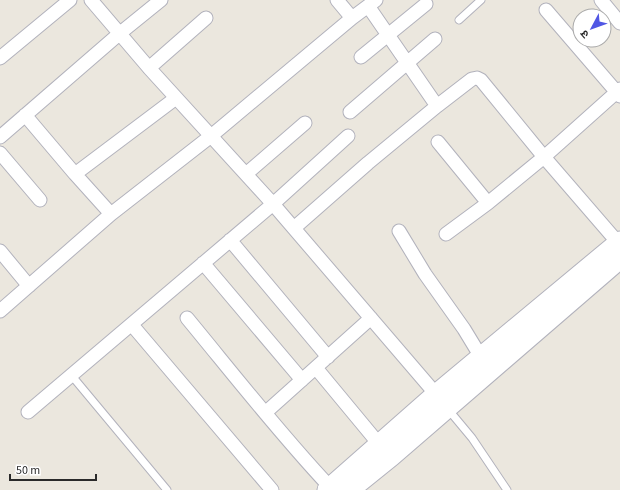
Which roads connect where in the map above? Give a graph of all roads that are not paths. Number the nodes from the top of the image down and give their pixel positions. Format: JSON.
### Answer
{"nodes":[{"id":1,"x":70,"y":0,"type":"edge"},
{"id":2,"x":91,"y":0,"type":"edge"},
{"id":3,"x":161,"y":0,"type":"edge"},
{"id":4,"x":338,"y":0,"type":"edge"},
{"id":5,"x":481,"y":0,"type":"edge"},
{"id":6,"x":602,"y":0,"type":"edge"},
{"id":7,"x":372,"y":3,"type":"edge"},
{"id":8,"x":426,"y":4,"type":"dead end"},
{"id":9,"x":546,"y":10,"type":"dead end"},
{"id":10,"x":206,"y":18,"type":"dead end"},
{"id":11,"x":352,"y":18,"type":"junction"},
{"id":12,"x":459,"y":20,"type":"dead end"},
{"id":13,"x":620,"y":23,"type":"edge"},
{"id":14,"x":119,"y":34,"type":"junction"},
{"id":15,"x":388,"y":35,"type":"junction"},
{"id":16,"x":435,"y":39,"type":"dead end"},
{"id":17,"x":361,"y":57,"type":"dead end"},
{"id":18,"x":0,"y":58,"type":"edge"},
{"id":19,"x":407,"y":64,"type":"junction"},
{"id":20,"x":149,"y":68,"type":"junction"},
{"id":21,"x":619,"y":92,"type":"edge"},
{"id":22,"x":176,"y":98,"type":"junction"},
{"id":23,"x":436,"y":106,"type":"junction"},
{"id":24,"x":350,"y":112,"type":"dead end"},
{"id":25,"x":25,"y":115,"type":"junction"},
{"id":26,"x":304,"y":123,"type":"dead end"},
{"id":27,"x":211,"y":136,"type":"junction"},
{"id":28,"x":348,"y":136,"type":"dead end"},
{"id":29,"x":0,"y":137,"type":"edge"},
{"id":30,"x":438,"y":142,"type":"dead end"},
{"id":31,"x":0,"y":153,"type":"edge"},
{"id":32,"x":544,"y":157,"type":"junction"},
{"id":33,"x":75,"y":174,"type":"junction"},
{"id":34,"x":246,"y":174,"type":"junction"},
{"id":35,"x":40,"y":200,"type":"dead end"},
{"id":36,"x":488,"y":203,"type":"junction"},
{"id":37,"x":273,"y":204,"type":"junction"},
{"id":38,"x":111,"y":214,"type":"junction"},
{"id":39,"x":294,"y":228,"type":"junction"},
{"id":40,"x":399,"y":231,"type":"dead end"},
{"id":41,"x":446,"y":234,"type":"dead end"},
{"id":42,"x":230,"y":240,"type":"junction"},
{"id":43,"x":620,"y":247,"type":"edge"},
{"id":44,"x":0,"y":251,"type":"edge"},
{"id":45,"x":203,"y":263,"type":"junction"},
{"id":46,"x":29,"y":286,"type":"junction"},
{"id":47,"x":0,"y":311,"type":"edge"},
{"id":48,"x":187,"y":318,"type":"dead end"},
{"id":49,"x":371,"y":318,"type":"junction"},
{"id":50,"x":132,"y":325,"type":"junction"},
{"id":51,"x":481,"y":356,"type":"junction"},
{"id":52,"x":328,"y":357,"type":"junction"},
{"id":53,"x":316,"y":368,"type":"junction"},
{"id":54,"x":72,"y":376,"type":"junction"},
{"id":55,"x":302,"y":380,"type":"junction"},
{"id":56,"x":442,"y":401,"type":"junction"},
{"id":57,"x":28,"y":412,"type":"dead end"},
{"id":58,"x":265,"y":413,"type":"junction"},
{"id":59,"x":379,"y":444,"type":"junction"},
{"id":60,"x":329,"y":489,"type":"edge"},
{"id":61,"x":167,"y":490,"type":"edge"},
{"id":62,"x":272,"y":490,"type":"edge"},
{"id":63,"x":350,"y":490,"type":"edge"},
{"id":64,"x":507,"y":490,"type":"edge"}],
"edges":[{"from":1,"to":18,"type":"street"},
{"from":2,"to":14,"type":"street"},
{"from":3,"to":14,"type":"street"},
{"from":4,"to":11,"type":"street"},
{"from":5,"to":12,"type":"lane"},
{"from":6,"to":13,"type":"street"},
{"from":7,"to":11,"type":"street"},
{"from":7,"to":15,"type":"street"},
{"from":8,"to":15,"type":"street"},
{"from":9,"to":21,"type":"street"},
{"from":10,"to":20,"type":"street"},
{"from":11,"to":27,"type":"street"},
{"from":14,"to":20,"type":"street"},
{"from":14,"to":25,"type":"street"},
{"from":15,"to":17,"type":"street"},
{"from":15,"to":19,"type":"street"},
{"from":16,"to":19,"type":"street"},
{"from":19,"to":23,"type":"street"},
{"from":19,"to":24,"type":"street"},
{"from":20,"to":22,"type":"street"},
{"from":21,"to":32,"type":"street"},
{"from":22,"to":27,"type":"street"},
{"from":22,"to":33,"type":"street"},
{"from":23,"to":32,"type":"street"},
{"from":23,"to":39,"type":"street"},
{"from":25,"to":29,"type":"street"},
{"from":25,"to":33,"type":"street"},
{"from":26,"to":34,"type":"street"},
{"from":27,"to":34,"type":"street"},
{"from":27,"to":38,"type":"street"},
{"from":28,"to":37,"type":"street"},
{"from":30,"to":36,"type":"street"},
{"from":31,"to":35,"type":"street"},
{"from":32,"to":36,"type":"street"},
{"from":32,"to":43,"type":"street"},
{"from":33,"to":38,"type":"street"},
{"from":34,"to":37,"type":"street"},
{"from":36,"to":41,"type":"street"},
{"from":37,"to":39,"type":"street"},
{"from":37,"to":42,"type":"street"},
{"from":38,"to":46,"type":"street"},
{"from":39,"to":49,"type":"street"},
{"from":40,"to":51,"type":"street"},
{"from":42,"to":45,"type":"street"},
{"from":42,"to":52,"type":"street"},
{"from":43,"to":51,"type":"street"},
{"from":43,"to":56,"type":"street"},
{"from":44,"to":46,"type":"street"},
{"from":45,"to":50,"type":"street"},
{"from":45,"to":55,"type":"street"},
{"from":46,"to":47,"type":"street"},
{"from":48,"to":58,"type":"street"},
{"from":49,"to":52,"type":"street"},
{"from":49,"to":56,"type":"street"},
{"from":50,"to":54,"type":"street"},
{"from":50,"to":62,"type":"street"},
{"from":51,"to":56,"type":"street"},
{"from":52,"to":53,"type":"street"},
{"from":53,"to":55,"type":"street"},
{"from":53,"to":59,"type":"street"},
{"from":54,"to":57,"type":"street"},
{"from":54,"to":61,"type":"lane"},
{"from":55,"to":58,"type":"street"},
{"from":56,"to":59,"type":"street"},
{"from":56,"to":63,"type":"street"},
{"from":56,"to":64,"type":"lane"},
{"from":58,"to":60,"type":"street"},
{"from":59,"to":60,"type":"street"}]}
